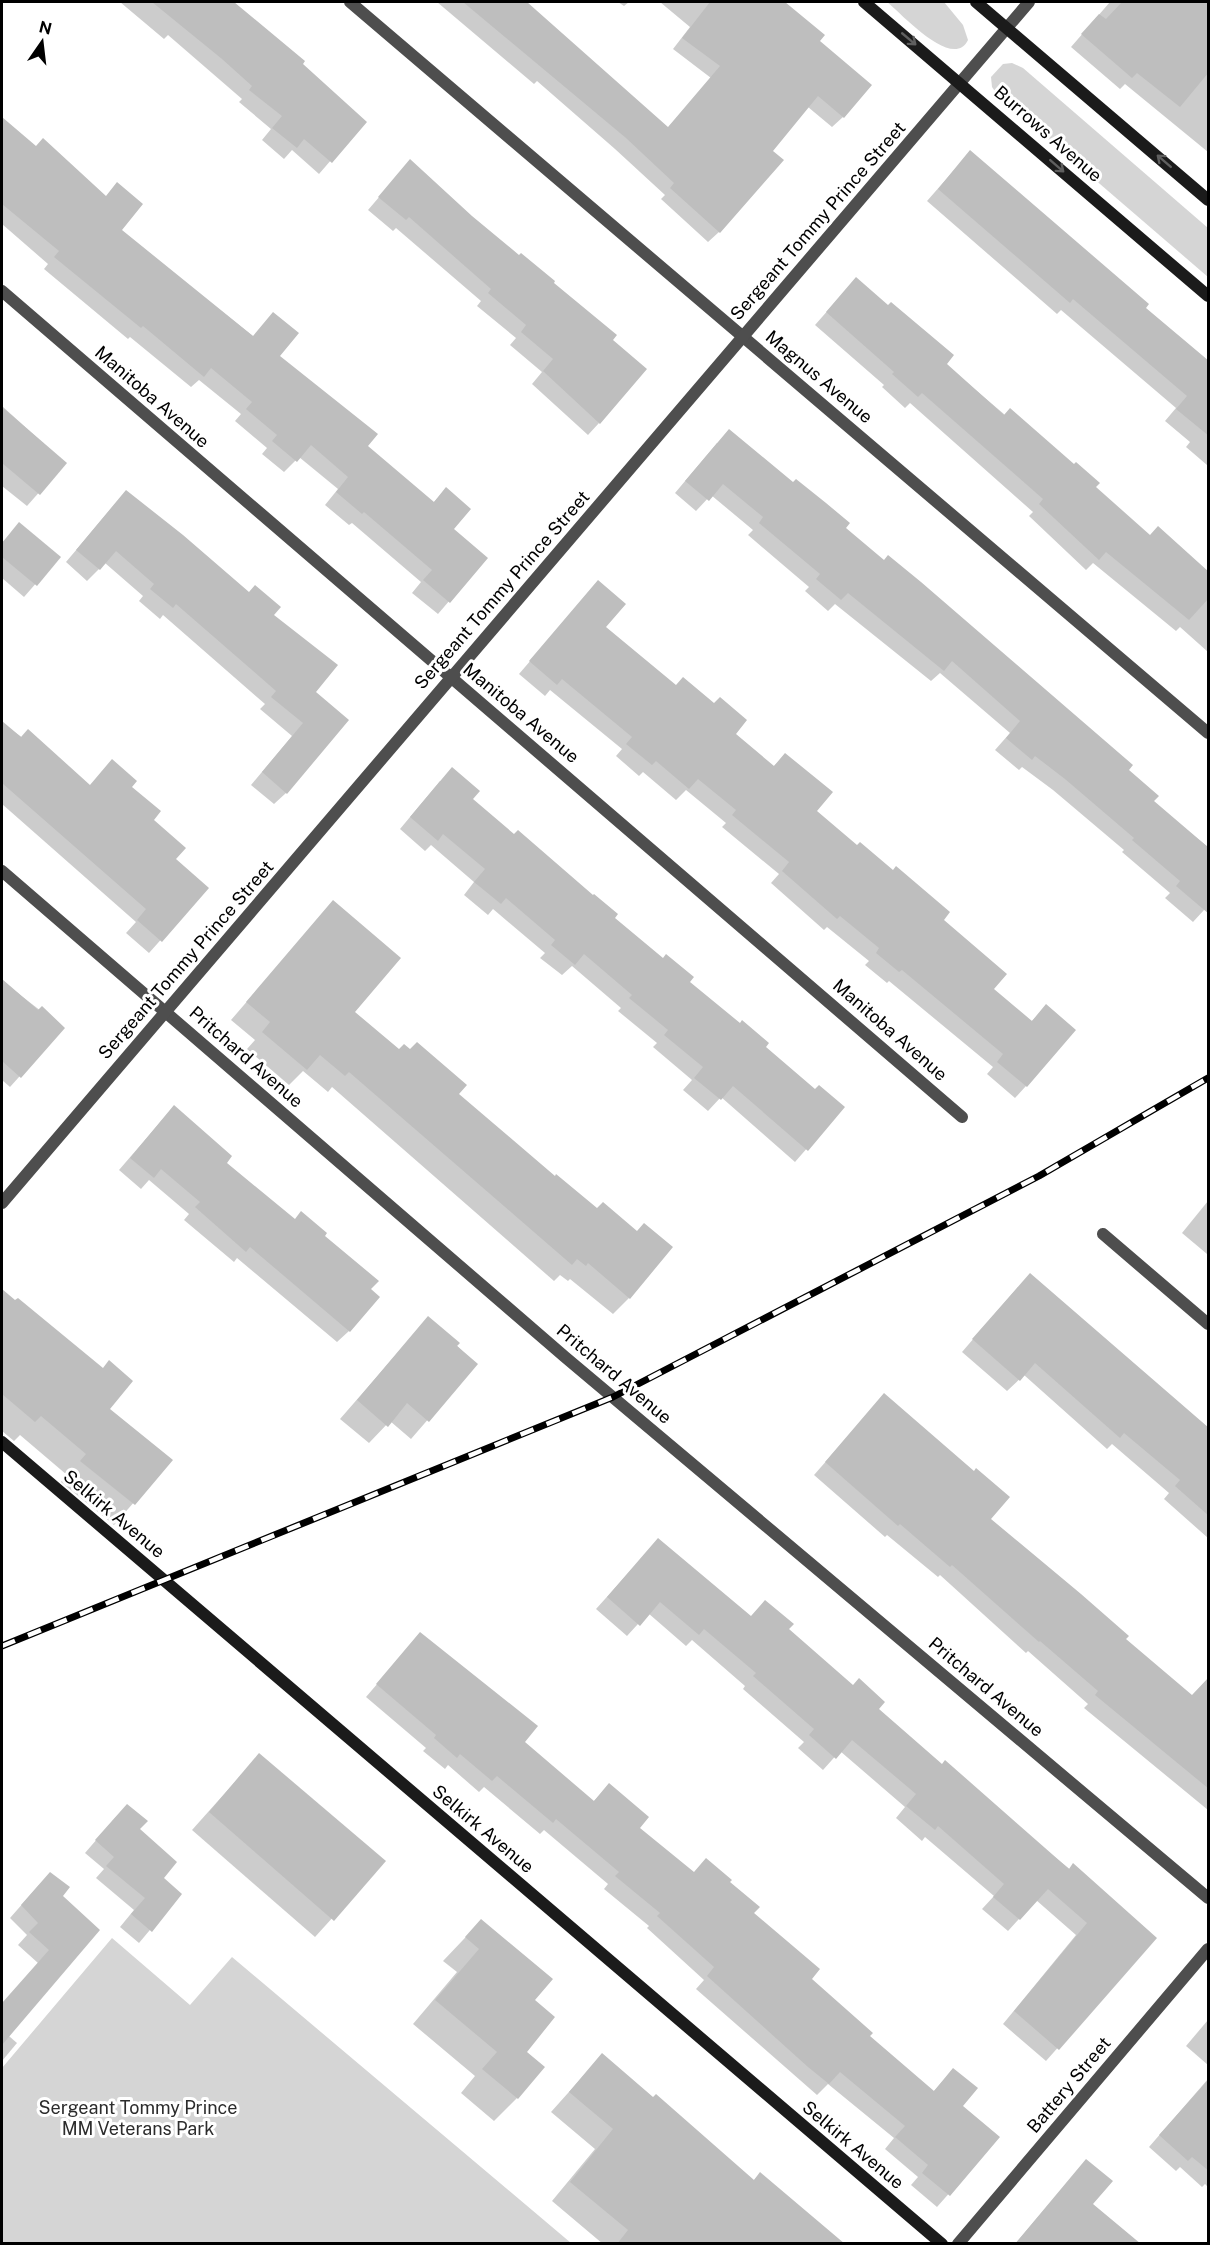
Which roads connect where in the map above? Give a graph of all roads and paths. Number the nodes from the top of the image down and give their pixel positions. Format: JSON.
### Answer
{"nodes":[{"id":1,"x":350,"y":2,"type":"edge"},
{"id":2,"x":864,"y":2,"type":"edge"},
{"id":3,"x":976,"y":2,"type":"edge"},
{"id":4,"x":1029,"y":2,"type":"edge"},
{"id":5,"x":1007,"y":28,"type":"junction"},
{"id":6,"x":960,"y":83,"type":"junction"},
{"id":7,"x":1209,"y":200,"type":"edge"},
{"id":8,"x":2,"y":291,"type":"edge"},
{"id":9,"x":1209,"y":296,"type":"edge"},
{"id":10,"x":743,"y":336,"type":"junction"},
{"id":11,"x":451,"y":677,"type":"junction"},
{"id":12,"x":1209,"y":733,"type":"edge"},
{"id":13,"x":2,"y":871,"type":"edge"},
{"id":14,"x":165,"y":1011,"type":"junction"},
{"id":15,"x":962,"y":1117,"type":"dead end"},
{"id":16,"x":2,"y":1203,"type":"edge"},
{"id":17,"x":1103,"y":1234,"type":"dead end"},
{"id":18,"x":1209,"y":1324,"type":"edge"},
{"id":19,"x":2,"y":1442,"type":"edge"},
{"id":20,"x":1209,"y":1898,"type":"edge"},
{"id":21,"x":1209,"y":1949,"type":"edge"},
{"id":22,"x":942,"y":2244,"type":"edge"},
{"id":23,"x":958,"y":2244,"type":"edge"}],
"edges":[{"from":1,"to":10,"type":"street","name":"Magnus Avenue"},
{"from":2,"to":6,"type":"main road","name":"Burrows Avenue","one_way":true},
{"from":3,"to":5,"type":"main road"},
{"from":4,"to":5,"type":"street","name":"Sergeant Tommy Prince Street"},
{"from":5,"to":6,"type":"street","name":"Sergeant Tommy Prince Street"},
{"from":7,"to":5,"type":"main road","one_way":true},
{"from":6,"to":9,"type":"main road","name":"Burrows Avenue","one_way":true},
{"from":6,"to":10,"type":"street","name":"Sergeant Tommy Prince Street"},
{"from":8,"to":11,"type":"street","name":"Manitoba Avenue"},
{"from":10,"to":11,"type":"street","name":"Sergeant Tommy Prince Street"},
{"from":10,"to":12,"type":"street","name":"Magnus Avenue"},
{"from":11,"to":14,"type":"street","name":"Sergeant Tommy Prince Street"},
{"from":11,"to":15,"type":"street","name":"Manitoba Avenue"},
{"from":13,"to":14,"type":"street","name":"Pritchard Avenue"},
{"from":14,"to":16,"type":"street","name":"Sergeant Tommy Prince Street"},
{"from":14,"to":20,"type":"street","name":"Pritchard Avenue"},
{"from":17,"to":18,"type":"street"},
{"from":19,"to":22,"type":"main road","name":"Selkirk Avenue"},
{"from":21,"to":23,"type":"street","name":"Battery Street"}]}
